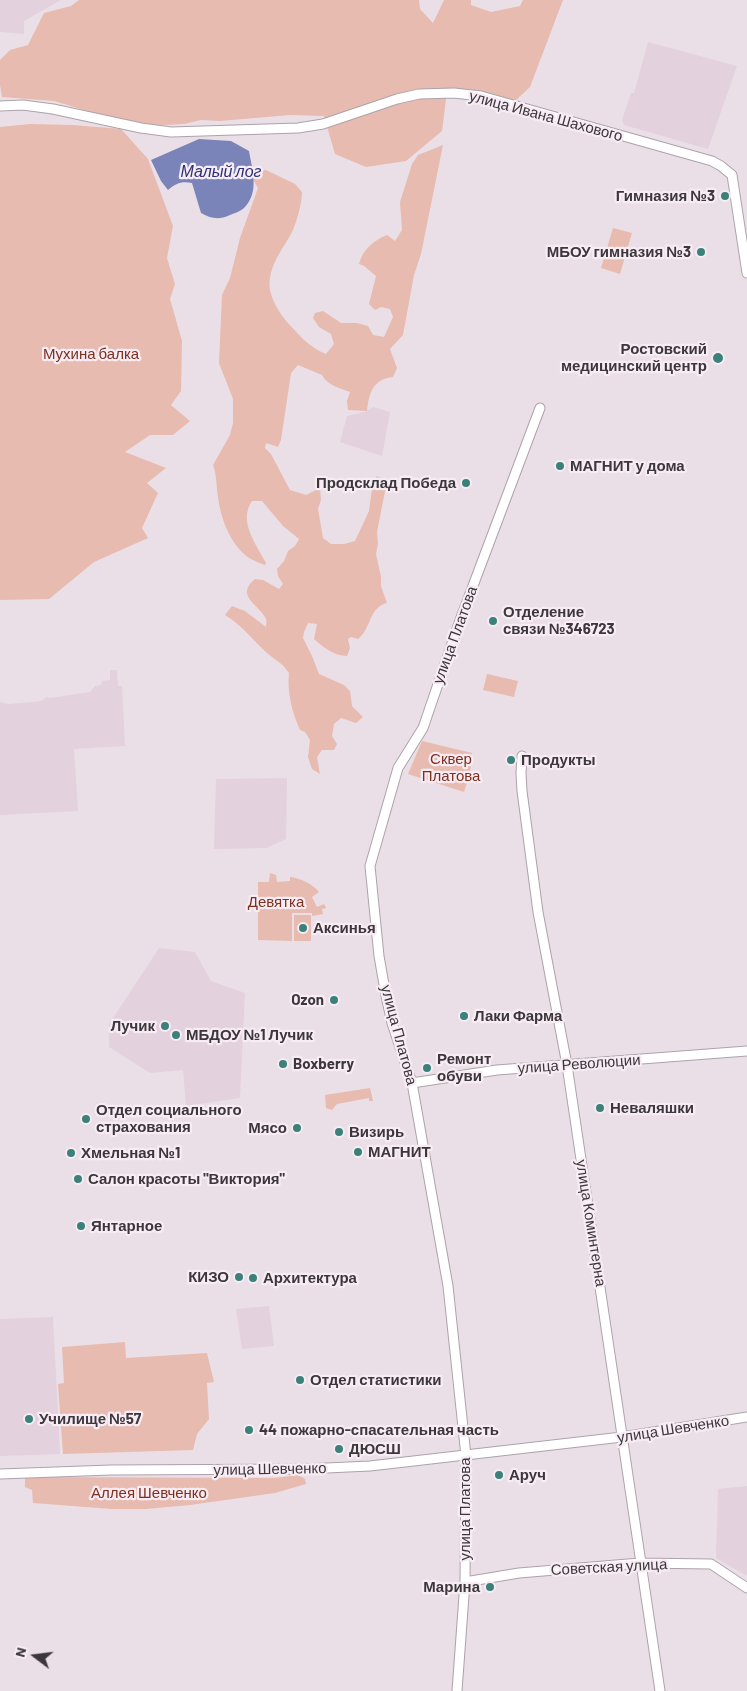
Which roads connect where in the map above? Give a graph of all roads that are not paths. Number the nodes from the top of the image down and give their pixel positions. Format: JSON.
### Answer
{"nodes":[{"id":1,"x":0,"y":106,"type":"edge"},
{"id":2,"x":747,"y":273,"type":"edge"},
{"id":3,"x":540,"y":408,"type":"dead end"},
{"id":4,"x":522,"y":756,"type":"dead end"},
{"id":5,"x":747,"y":1051,"type":"edge"},
{"id":6,"x":567,"y":1065,"type":"junction"},
{"id":7,"x":412,"y":1082,"type":"junction"},
{"id":8,"x":747,"y":1417,"type":"edge"},
{"id":9,"x":622,"y":1437,"type":"junction"},
{"id":10,"x":466,"y":1456,"type":"junction"},
{"id":11,"x":0,"y":1474,"type":"edge"},
{"id":12,"x":640,"y":1563,"type":"junction"},
{"id":13,"x":465,"y":1582,"type":"junction"},
{"id":14,"x":747,"y":1588,"type":"edge"},
{"id":15,"x":457,"y":1691,"type":"edge"},
{"id":16,"x":660,"y":1691,"type":"edge"}],
"edges":[{"from":1,"to":2,"type":"street","name":"улица Ивана Шахового"},
{"from":3,"to":7,"type":"street","name":"улица Платова"},
{"from":4,"to":6,"type":"street","name":"улица Коминтерна"},
{"from":5,"to":6,"type":"street","name":"улица Революции"},
{"from":6,"to":7,"type":"street","name":"улица Революции"},
{"from":6,"to":9,"type":"street","name":"улица Коминтерна"},
{"from":7,"to":10,"type":"street","name":"улица Платова"},
{"from":8,"to":9,"type":"street","name":"улица Шевченко"},
{"from":9,"to":10,"type":"street","name":"улица Шевченко"},
{"from":9,"to":12,"type":"street","name":"улица Коминтерна"},
{"from":10,"to":11,"type":"street","name":"улица Шевченко"},
{"from":10,"to":13,"type":"street","name":"улица Платова"},
{"from":12,"to":13,"type":"street","name":"Советская улица"},
{"from":12,"to":14,"type":"street","name":"Советская улица"},
{"from":12,"to":16,"type":"street","name":"улица Коминтерна"},
{"from":13,"to":15,"type":"street","name":"улица Платова"}]}
